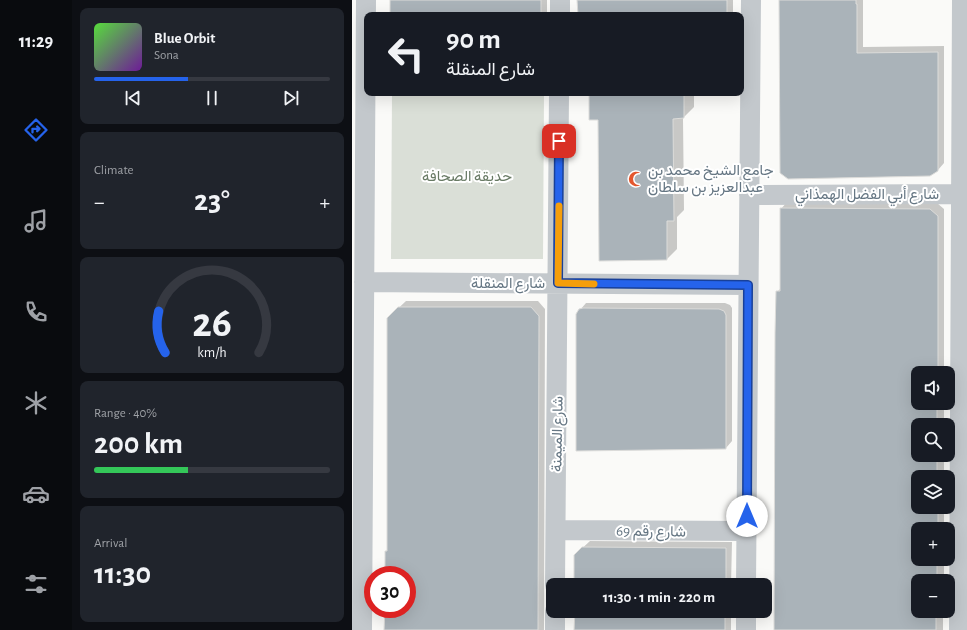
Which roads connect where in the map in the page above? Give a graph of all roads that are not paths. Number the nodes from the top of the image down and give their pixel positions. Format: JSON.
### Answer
{"nodes":[{"id":1,"x":366,"y":0,"type":"edge"},
{"id":2,"x":560,"y":0,"type":"edge"},
{"id":3,"x":751,"y":0,"type":"edge"},
{"id":4,"x":962,"y":0,"type":"edge"},
{"id":5,"x":366,"y":12,"type":"edge"},
{"id":6,"x":560,"y":12,"type":"edge"},
{"id":7,"x":964,"y":36,"type":"edge"},
{"id":8,"x":746,"y":45,"type":"edge"},
{"id":9,"x":364,"y":82,"type":"edge"},
{"id":10,"x":559,"y":96,"type":"edge"},
{"id":11,"x":358,"y":190,"type":"edge"},
{"id":12,"x":960,"y":194,"type":"junction"},
{"id":13,"x":749,"y":195,"type":"junction"},
{"id":14,"x":364,"y":282,"type":"junction"},
{"id":15,"x":558,"y":283,"type":"junction"},
{"id":16,"x":748,"y":285,"type":"junction"},
{"id":17,"x":556,"y":530,"type":"junction"},
{"id":18,"x":747,"y":531,"type":"junction"},
{"id":19,"x":555,"y":578,"type":"edge"},
{"id":20,"x":746,"y":578,"type":"edge"},
{"id":21,"x":555,"y":618,"type":"edge"},
{"id":22,"x":746,"y":618,"type":"edge"},
{"id":23,"x":362,"y":630,"type":"edge"},
{"id":24,"x":555,"y":630,"type":"edge"},
{"id":25,"x":746,"y":630,"type":"edge"},
{"id":26,"x":959,"y":630,"type":"edge"}],
"edges":[{"from":1,"to":5,"type":"street"},
{"from":2,"to":6,"type":"street"},
{"from":3,"to":8,"type":"street"},
{"from":4,"to":7,"type":"street"},
{"from":7,"to":12,"type":"street"},
{"from":8,"to":13,"type":"street"},
{"from":9,"to":11,"type":"street"},
{"from":10,"to":15,"type":"street","name":"شارع الميمنة"},
{"from":11,"to":14,"type":"street"},
{"from":12,"to":13,"type":"street","name":"شارع أبي الفضل الهمذاني"},
{"from":12,"to":26,"type":"street"},
{"from":13,"to":16,"type":"street"},
{"from":14,"to":15,"type":"street","name":"شارع المنقلة"},
{"from":14,"to":23,"type":"street"},
{"from":15,"to":16,"type":"street","name":"شارع المنقلة"},
{"from":15,"to":17,"type":"street","name":"شارع الميمنة"},
{"from":16,"to":18,"type":"street"},
{"from":17,"to":18,"type":"street","name":"شارع رقم 69"},
{"from":17,"to":19,"type":"street","name":"شارع الميمنة"},
{"from":18,"to":20,"type":"street"},
{"from":21,"to":24,"type":"street"},
{"from":22,"to":25,"type":"street"}]}
